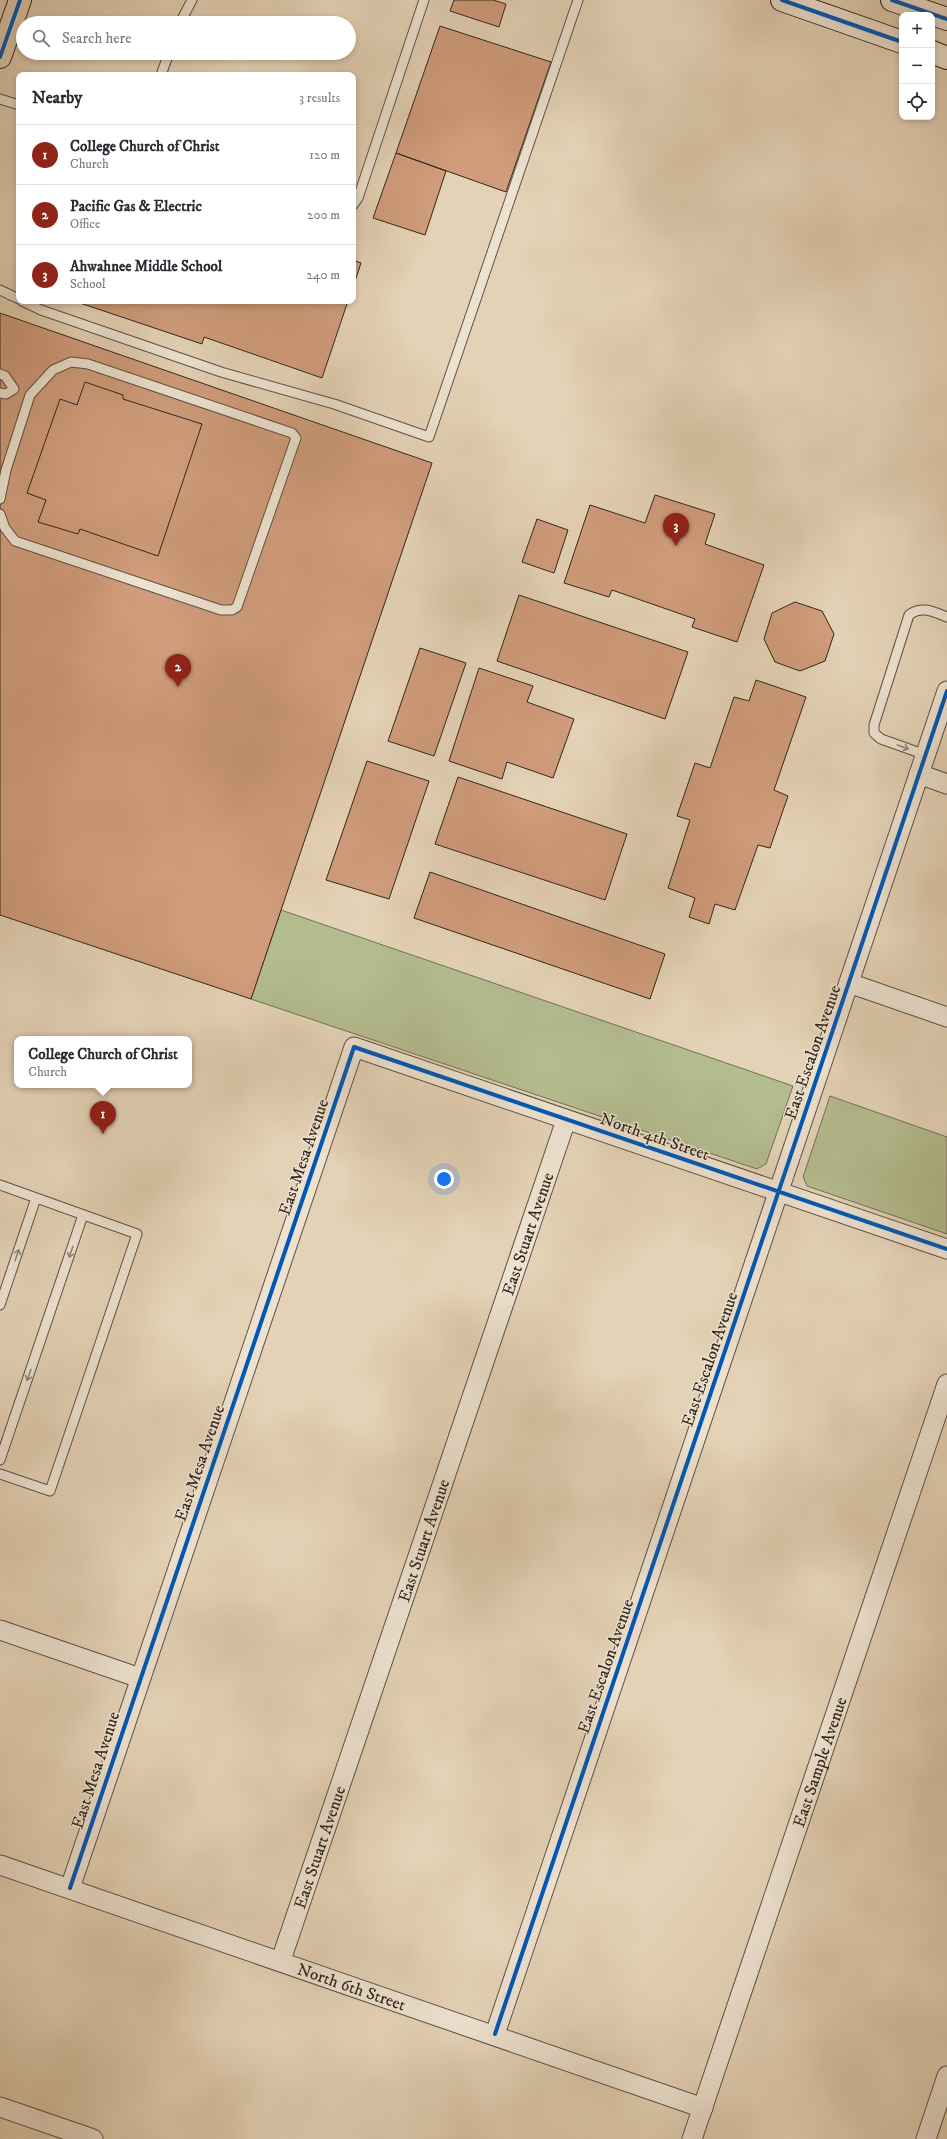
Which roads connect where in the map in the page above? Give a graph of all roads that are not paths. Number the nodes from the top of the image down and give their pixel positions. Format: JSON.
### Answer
{"nodes":[{"id":1,"x":20,"y":0,"type":"edge"},
{"id":2,"x":192,"y":0,"type":"edge"},
{"id":3,"x":424,"y":0,"type":"edge"},
{"id":4,"x":578,"y":0,"type":"edge"},
{"id":5,"x":782,"y":0,"type":"edge"},
{"id":6,"x":893,"y":0,"type":"edge"},
{"id":7,"x":184,"y":16,"type":"edge"},
{"id":8,"x":947,"y":20,"type":"edge"},
{"id":9,"x":899,"y":41,"type":"edge"},
{"id":10,"x":935,"y":53,"type":"edge"},
{"id":11,"x":0,"y":57,"type":"edge"},
{"id":12,"x":947,"y":58,"type":"edge"},
{"id":13,"x":166,"y":60,"type":"edge"},
{"id":14,"x":162,"y":72,"type":"edge"},
{"id":15,"x":0,"y":99,"type":"edge"},
{"id":16,"x":16,"y":104,"type":"edge"},
{"id":17,"x":356,"y":201,"type":"edge"},
{"id":18,"x":0,"y":290,"type":"edge"},
{"id":19,"x":16,"y":298,"type":"edge"},
{"id":20,"x":28,"y":304,"type":"edge"},
{"id":21,"x":0,"y":374,"type":"edge"},
{"id":22,"x":14,"y":389,"type":"junction"},
{"id":23,"x":0,"y":393,"type":"edge"},
{"id":24,"x":30,"y":395,"type":"junction"},
{"id":25,"x":0,"y":499,"type":"edge"},
{"id":26,"x":0,"y":514,"type":"edge"},
{"id":27,"x":947,"y":617,"type":"edge"},
{"id":28,"x":947,"y":692,"type":"edge"},
{"id":29,"x":926,"y":755,"type":"junction"},
{"id":30,"x":919,"y":774,"type":"junction"},
{"id":31,"x":947,"y":784,"type":"edge"},
{"id":32,"x":849,"y":983,"type":"junction"},
{"id":33,"x":947,"y":1017,"type":"edge"},
{"id":34,"x":354,"y":1047,"type":"joint"},
{"id":35,"x":566,"y":1120,"type":"junction"},
{"id":36,"x":0,"y":1185,"type":"edge"},
{"id":37,"x":779,"y":1192,"type":"junction"},
{"id":38,"x":36,"y":1198,"type":"junction"},
{"id":39,"x":83,"y":1215,"type":"junction"},
{"id":40,"x":947,"y":1249,"type":"edge"},
{"id":41,"x":0,"y":1305,"type":"edge"},
{"id":42,"x":947,"y":1384,"type":"edge"},
{"id":43,"x":0,"y":1460,"type":"edge"},
{"id":44,"x":0,"y":1474,"type":"edge"},
{"id":45,"x":0,"y":1630,"type":"edge"},
{"id":46,"x":140,"y":1678,"type":"junction"},
{"id":47,"x":0,"y":1864,"type":"edge"},
{"id":48,"x":70,"y":1888,"type":"junction"},
{"id":49,"x":281,"y":1960,"type":"junction"},
{"id":50,"x":495,"y":2034,"type":"junction"},
{"id":51,"x":947,"y":2076,"type":"edge"},
{"id":52,"x":0,"y":2107,"type":"edge"},
{"id":53,"x":703,"y":2108,"type":"junction"},
{"id":54,"x":93,"y":2139,"type":"edge"},
{"id":55,"x":692,"y":2139,"type":"edge"},
{"id":56,"x":926,"y":2139,"type":"edge"}],
"edges":[{"from":1,"to":11,"type":"main road"},
{"from":2,"to":7,"type":"lane"},
{"from":3,"to":17,"type":"lane"},
{"from":4,"to":20,"type":"lane"},
{"from":5,"to":9,"type":"main road"},
{"from":6,"to":8,"type":"main road"},
{"from":10,"to":12,"type":"main road"},
{"from":13,"to":14,"type":"lane"},
{"from":15,"to":16,"type":"lane"},
{"from":18,"to":19,"type":"lane"},
{"from":21,"to":22,"type":"lane"},
{"from":22,"to":23,"type":"lane"},
{"from":22,"to":24,"type":"lane"},
{"from":24,"to":25,"type":"lane"},
{"from":24,"to":26,"type":"lane"},
{"from":27,"to":29,"type":"lane","one_way":true},
{"from":28,"to":29,"type":"street","name":"East Escalon Avenue"},
{"from":29,"to":30,"type":"street","name":"East Escalon Avenue"},
{"from":30,"to":31,"type":"street"},
{"from":30,"to":32,"type":"street","name":"East Escalon Avenue"},
{"from":32,"to":33,"type":"street"},
{"from":32,"to":37,"type":"street","name":"East Escalon Avenue"},
{"from":34,"to":35,"type":"street","name":"North 4th Street"},
{"from":34,"to":46,"type":"street","name":"East Mesa Avenue"},
{"from":35,"to":37,"type":"street","name":"North 4th Street"},
{"from":35,"to":49,"type":"street","name":"East Stuart Avenue"},
{"from":36,"to":38,"type":"lane"},
{"from":37,"to":40,"type":"street","name":"North 4th Street"},
{"from":37,"to":50,"type":"street","name":"East Escalon Avenue"},
{"from":38,"to":39,"type":"lane"},
{"from":41,"to":38,"type":"lane","one_way":true},
{"from":39,"to":43,"type":"lane","one_way":true},
{"from":39,"to":44,"type":"lane"},
{"from":42,"to":53,"type":"street","name":"East Sample Avenue"},
{"from":45,"to":46,"type":"street"},
{"from":46,"to":48,"type":"street","name":"East Mesa Avenue"},
{"from":47,"to":48,"type":"street","name":"North 6th Street"},
{"from":48,"to":49,"type":"street","name":"North 6th Street"},
{"from":49,"to":50,"type":"street","name":"North 6th Street"},
{"from":50,"to":53,"type":"street","name":"North 6th Street"},
{"from":51,"to":56,"type":"street"},
{"from":52,"to":54,"type":"street"},
{"from":53,"to":55,"type":"street","name":"East Sample Avenue"}]}
